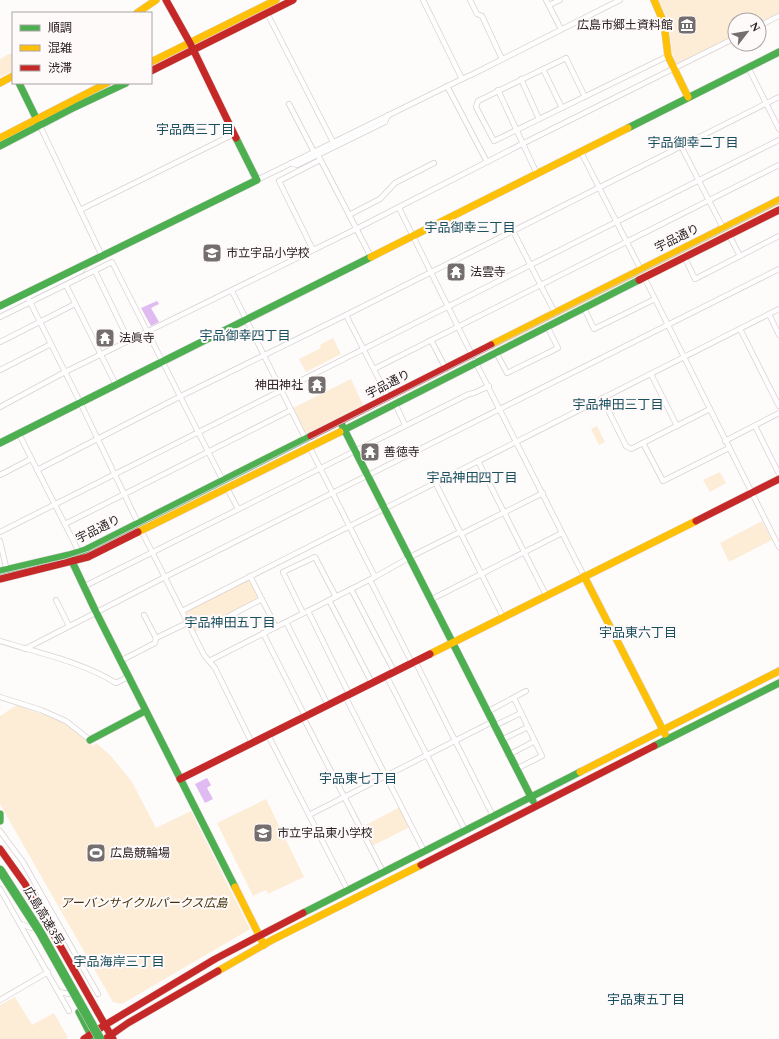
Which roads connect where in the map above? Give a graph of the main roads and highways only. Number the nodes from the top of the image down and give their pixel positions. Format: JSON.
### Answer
{"nodes":[{"id":1,"x":156,"y":0,"type":"edge"},
{"id":2,"x":166,"y":0,"type":"edge"},
{"id":3,"x":276,"y":0,"type":"edge"},
{"id":4,"x":293,"y":0,"type":"edge"},
{"id":5,"x":654,"y":0,"type":"edge"},
{"id":6,"x":138,"y":12,"type":"edge"},
{"id":7,"x":192,"y":47,"type":"junction"},
{"id":8,"x":779,"y":52,"type":"edge"},
{"id":9,"x":152,"y":62,"type":"edge"},
{"id":10,"x":152,"y":70,"type":"edge"},
{"id":11,"x":12,"y":77,"type":"edge"},
{"id":12,"x":0,"y":83,"type":"edge"},
{"id":13,"x":19,"y":84,"type":"edge"},
{"id":14,"x":105,"y":84,"type":"edge"},
{"id":15,"x":124,"y":84,"type":"edge"},
{"id":16,"x":688,"y":98,"type":"junction"},
{"id":17,"x":38,"y":122,"type":"junction"},
{"id":18,"x":0,"y":138,"type":"edge"},
{"id":19,"x":0,"y":146,"type":"edge"},
{"id":20,"x":779,"y":200,"type":"edge"},
{"id":21,"x":779,"y":210,"type":"edge"},
{"id":22,"x":726,"y":232,"type":"junction"},
{"id":23,"x":0,"y":306,"type":"edge"},
{"id":24,"x":474,"y":359,"type":"junction"},
{"id":25,"x":391,"y":401,"type":"junction"},
{"id":26,"x":342,"y":426,"type":"junction"},
{"id":27,"x":0,"y":443,"type":"edge"},
{"id":28,"x":779,"y":478,"type":"edge"},
{"id":29,"x":225,"y":484,"type":"junction"},
{"id":30,"x":140,"y":527,"type":"junction"},
{"id":31,"x":70,"y":559,"type":"junction"},
{"id":32,"x":4,"y":574,"type":"edge"},
{"id":33,"x":584,"y":576,"type":"junction"},
{"id":34,"x":452,"y":642,"type":"junction"},
{"id":35,"x":779,"y":671,"type":"edge"},
{"id":36,"x":779,"y":683,"type":"edge"},
{"id":37,"x":145,"y":711,"type":"junction"},
{"id":38,"x":663,"y":730,"type":"junction"},
{"id":39,"x":90,"y":740,"type":"road end"},
{"id":40,"x":668,"y":740,"type":"junction"},
{"id":41,"x":180,"y":779,"type":"junction"},
{"id":42,"x":531,"y":797,"type":"junction"},
{"id":43,"x":536,"y":807,"type":"junction"},
{"id":44,"x":0,"y":814,"type":"edge"},
{"id":45,"x":0,"y":821,"type":"edge"},
{"id":46,"x":0,"y":849,"type":"edge"},
{"id":47,"x":0,"y":870,"type":"edge"},
{"id":48,"x":0,"y":877,"type":"edge"},
{"id":49,"x":259,"y":936,"type":"junction"},
{"id":50,"x":264,"y":945,"type":"junction"},
{"id":51,"x":105,"y":1025,"type":"junction"},
{"id":52,"x":89,"y":1038,"type":"edge"},
{"id":53,"x":109,"y":1038,"type":"edge"},
{"id":54,"x":100,"y":1039,"type":"edge"}],
"edges":[{"from":1,"to":6,"type":"main road"},
{"from":2,"to":7,"type":"main road"},
{"from":3,"to":7,"type":"main road"},
{"from":4,"to":7,"type":"main road"},
{"from":5,"to":16,"type":"main road"},
{"from":7,"to":9,"type":"main road"},
{"from":7,"to":10,"type":"main road"},
{"from":7,"to":23,"type":"main road"},
{"from":8,"to":16,"type":"main road"},
{"from":11,"to":12,"type":"main road"},
{"from":13,"to":17,"type":"main road"},
{"from":14,"to":17,"type":"main road"},
{"from":15,"to":17,"type":"main road"},
{"from":16,"to":27,"type":"main road"},
{"from":17,"to":18,"type":"main road"},
{"from":17,"to":19,"type":"main road"},
{"from":20,"to":22,"type":"main road","name":"宇品通り"},
{"from":21,"to":22,"type":"main road","name":"宇品通り"},
{"from":22,"to":24,"type":"main road","name":"宇品通り"},
{"from":22,"to":24,"type":"main road","name":"宇品通り"},
{"from":24,"to":25,"type":"main road","name":"宇品通り"},
{"from":24,"to":25,"type":"main road","name":"宇品通り"},
{"from":25,"to":26,"type":"main road","name":"宇品通り"},
{"from":26,"to":29,"type":"main road","name":"宇品通り"},
{"from":26,"to":29,"type":"main road","name":"宇品通り"},
{"from":26,"to":34,"type":"main road"},
{"from":28,"to":33,"type":"main road"},
{"from":29,"to":30,"type":"main road","name":"宇品通り"},
{"from":30,"to":31,"type":"main road","name":"宇品通り"},
{"from":30,"to":31,"type":"main road","name":"宇品通り"},
{"from":31,"to":32,"type":"main road","name":"宇品通り"},
{"from":31,"to":37,"type":"main road"},
{"from":33,"to":34,"type":"main road"},
{"from":33,"to":38,"type":"main road"},
{"from":34,"to":41,"type":"main road"},
{"from":34,"to":42,"type":"main road"},
{"from":35,"to":38,"type":"main road"},
{"from":36,"to":40,"type":"main road"},
{"from":37,"to":39,"type":"main road"},
{"from":37,"to":41,"type":"main road"},
{"from":38,"to":40,"type":"main road"},
{"from":38,"to":42,"type":"main road"},
{"from":40,"to":43,"type":"main road"},
{"from":41,"to":49,"type":"main road"},
{"from":42,"to":43,"type":"main road"},
{"from":42,"to":49,"type":"main road"},
{"from":43,"to":50,"type":"main road"},
{"from":44,"to":45,"type":"main road"},
{"from":46,"to":51,"type":"main road"},
{"from":47,"to":54,"type":"main road","name":"広島高速3号","bridge":true},
{"from":48,"to":52,"type":"main road"},
{"from":49,"to":50,"type":"main road"},
{"from":49,"to":51,"type":"main road"},
{"from":50,"to":53,"type":"main road"},
{"from":51,"to":52,"type":"main road"},
{"from":51,"to":53,"type":"main road"}]}
